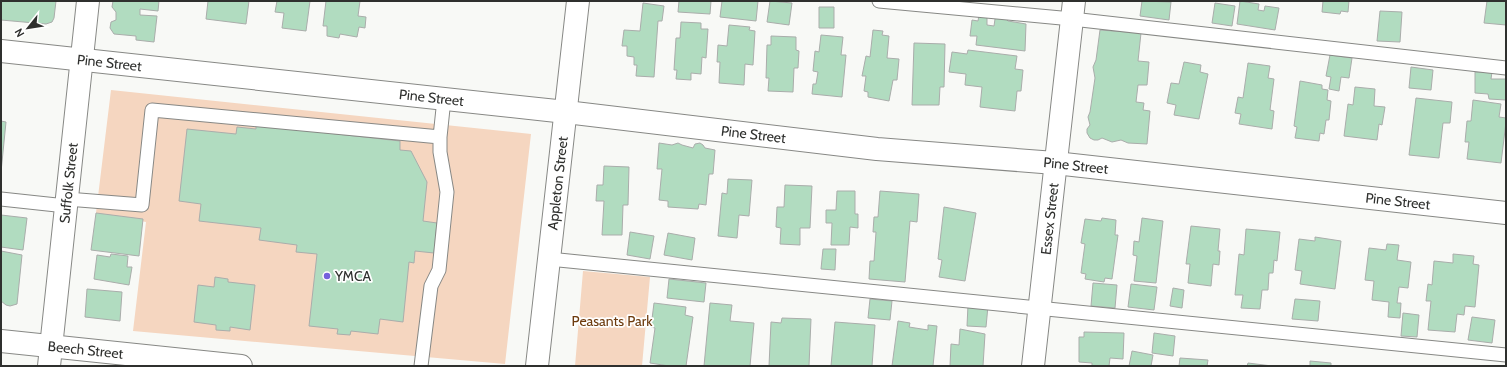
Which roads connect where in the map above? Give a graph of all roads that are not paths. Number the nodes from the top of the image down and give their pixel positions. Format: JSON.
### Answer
{"nodes":[{"id":1,"x":88,"y":1,"type":"edge"},
{"id":2,"x":578,"y":1,"type":"edge"},
{"id":3,"x":880,"y":1,"type":"edge"},
{"id":4,"x":1073,"y":10,"type":"edge"},
{"id":5,"x":1,"y":51,"type":"edge"},
{"id":6,"x":82,"y":59,"type":"junction"},
{"id":7,"x":1506,"y":68,"type":"edge"},
{"id":8,"x":444,"y":98,"type":"junction"},
{"id":9,"x":566,"y":112,"type":"junction"},
{"id":10,"x":440,"y":138,"type":"junction"},
{"id":11,"x":1055,"y":163,"type":"junction"},
{"id":12,"x":1,"y":199,"type":"edge"},
{"id":13,"x":66,"y":202,"type":"junction"},
{"id":14,"x":1506,"y":213,"type":"edge"},
{"id":15,"x":549,"y":258,"type":"junction"},
{"id":16,"x":1040,"y":308,"type":"junction"},
{"id":17,"x":1,"y":341,"type":"edge"},
{"id":18,"x":50,"y":356,"type":"edge"},
{"id":19,"x":1506,"y":356,"type":"edge"},
{"id":20,"x":241,"y":366,"type":"edge"},
{"id":21,"x":421,"y":366,"type":"edge"},
{"id":22,"x":537,"y":366,"type":"edge"},
{"id":23,"x":1033,"y":366,"type":"edge"}],
"edges":[{"from":1,"to":6,"type":"street","name":"Suffolk Street"},
{"from":2,"to":9,"type":"street","name":"Appleton Street"},
{"from":3,"to":4,"type":"lane"},
{"from":4,"to":7,"type":"lane"},
{"from":4,"to":11,"type":"street","name":"Essex Street"},
{"from":5,"to":6,"type":"street","name":"Pine Street"},
{"from":6,"to":8,"type":"street","name":"Pine Street"},
{"from":6,"to":13,"type":"street","name":"Suffolk Street"},
{"from":8,"to":9,"type":"street","name":"Pine Street"},
{"from":8,"to":10,"type":"lane"},
{"from":9,"to":11,"type":"street","name":"Pine Street"},
{"from":9,"to":15,"type":"street","name":"Appleton Street"},
{"from":10,"to":13,"type":"lane"},
{"from":10,"to":21,"type":"lane"},
{"from":11,"to":14,"type":"street","name":"Pine Street"},
{"from":11,"to":16,"type":"street","name":"Essex Street"},
{"from":12,"to":13,"type":"lane"},
{"from":13,"to":18,"type":"street","name":"Suffolk Street"},
{"from":15,"to":16,"type":"lane"},
{"from":15,"to":22,"type":"street","name":"Appleton Street"},
{"from":16,"to":19,"type":"lane"},
{"from":16,"to":23,"type":"street","name":"Essex Street"},
{"from":17,"to":18,"type":"street","name":"Beech Street"},
{"from":18,"to":20,"type":"street","name":"Beech Street"}]}
